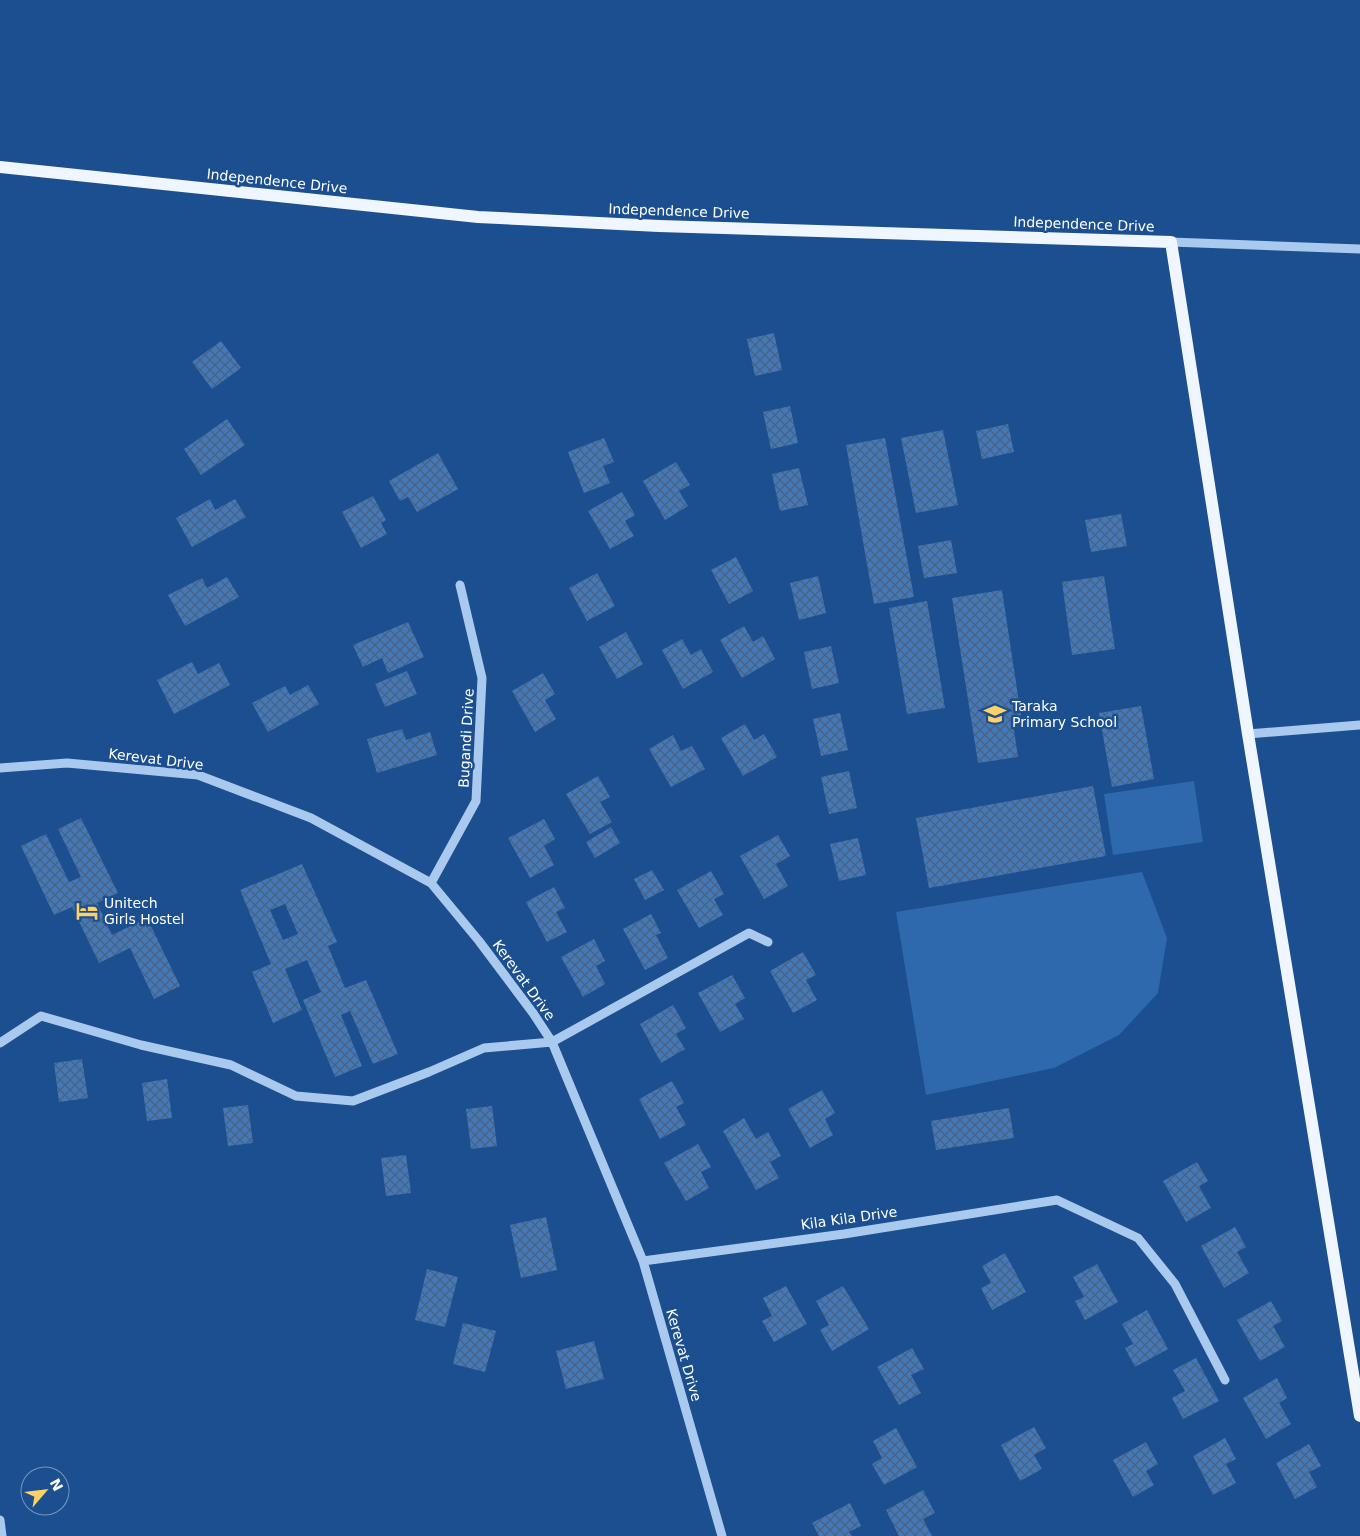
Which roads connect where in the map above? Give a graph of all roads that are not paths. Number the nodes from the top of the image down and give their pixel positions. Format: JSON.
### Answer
{"nodes":[{"id":1,"x":0,"y":167,"type":"edge"},
{"id":2,"x":1171,"y":242,"type":"junction"},
{"id":3,"x":1360,"y":249,"type":"edge"},
{"id":4,"x":460,"y":585,"type":"dead end"},
{"id":5,"x":1360,"y":725,"type":"edge"},
{"id":6,"x":1248,"y":734,"type":"junction"},
{"id":7,"x":0,"y":768,"type":"edge"},
{"id":8,"x":431,"y":883,"type":"junction"},
{"id":9,"x":768,"y":942,"type":"dead end"},
{"id":10,"x":552,"y":1042,"type":"junction"},
{"id":11,"x":0,"y":1043,"type":"edge"},
{"id":12,"x":643,"y":1261,"type":"junction"},
{"id":13,"x":1225,"y":1380,"type":"dead end"},
{"id":14,"x":1360,"y":1416,"type":"edge"},
{"id":15,"x":0,"y":1520,"type":"edge"},
{"id":16,"x":2,"y":1536,"type":"edge"},
{"id":17,"x":722,"y":1536,"type":"edge"}],
"edges":[{"from":1,"to":2,"type":"main road","name":"Independence Drive"},
{"from":2,"to":3,"type":"street","name":"Independence Drive"},
{"from":2,"to":6,"type":"main road"},
{"from":4,"to":8,"type":"street","name":"Bugandi Drive"},
{"from":5,"to":6,"type":"street"},
{"from":6,"to":14,"type":"main road"},
{"from":7,"to":8,"type":"street","name":"Kerevat Drive"},
{"from":8,"to":10,"type":"street","name":"Kerevat Drive"},
{"from":9,"to":10,"type":"street"},
{"from":10,"to":11,"type":"street"},
{"from":10,"to":12,"type":"street","name":"Kerevat Drive"},
{"from":12,"to":13,"type":"street","name":"Kila Kila Drive"},
{"from":12,"to":17,"type":"street","name":"Kerevat Drive"},
{"from":15,"to":16,"type":"street"}]}
